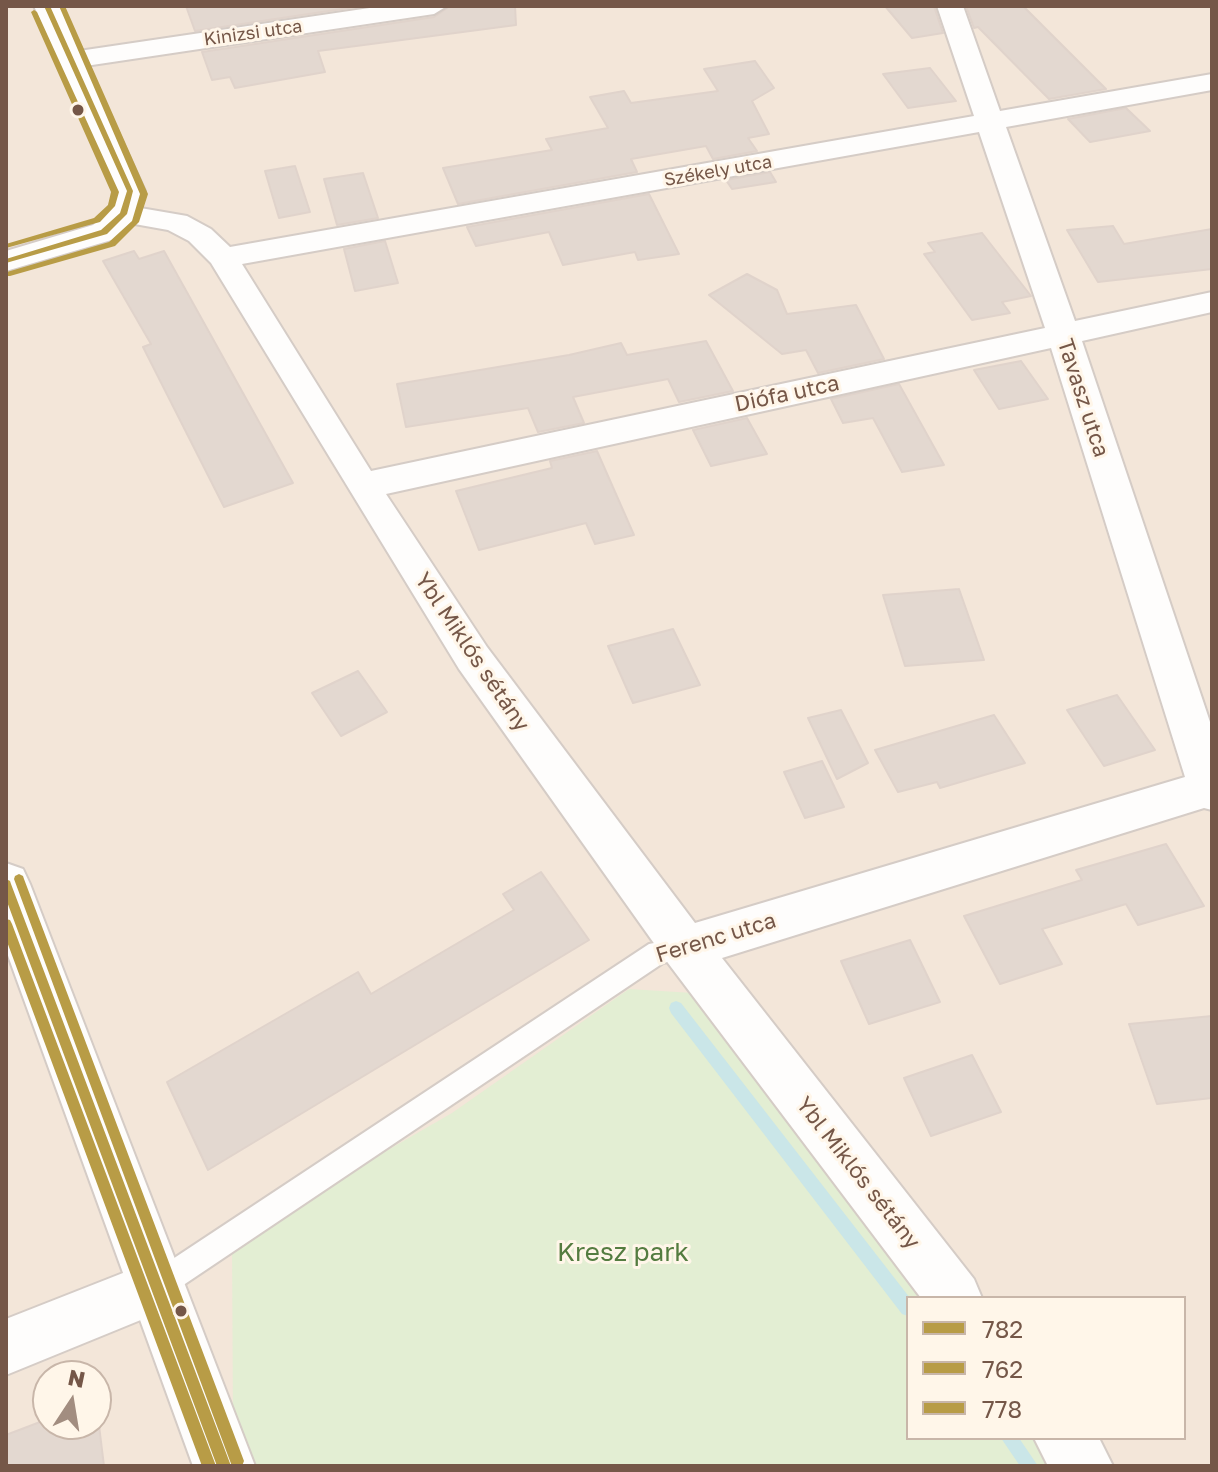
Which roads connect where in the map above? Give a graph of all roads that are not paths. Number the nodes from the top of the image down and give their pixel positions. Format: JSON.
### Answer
{"nodes":[{"id":1,"x":47,"y":6,"type":"edge"},
{"id":2,"x":434,"y":6,"type":"edge"},
{"id":3,"x":950,"y":6,"type":"edge"},
{"id":4,"x":72,"y":60,"type":"junction"},
{"id":5,"x":1212,"y":82,"type":"edge"},
{"id":6,"x":988,"y":123,"type":"junction"},
{"id":7,"x":123,"y":214,"type":"junction"},
{"id":8,"x":223,"y":258,"type":"junction"},
{"id":9,"x":6,"y":261,"type":"edge"},
{"id":10,"x":1212,"y":302,"type":"edge"},
{"id":11,"x":1063,"y":334,"type":"junction"},
{"id":12,"x":362,"y":486,"type":"junction"},
{"id":13,"x":1211,"y":789,"type":"edge"},
{"id":14,"x":6,"y":884,"type":"edge"},
{"id":15,"x":685,"y":948,"type":"junction"},
{"id":16,"x":156,"y":1287,"type":"junction"},
{"id":17,"x":953,"y":1296,"type":"edge"},
{"id":18,"x":6,"y":1347,"type":"edge"},
{"id":19,"x":1064,"y":1440,"type":"edge"},
{"id":20,"x":224,"y":1466,"type":"edge"},
{"id":21,"x":1084,"y":1466,"type":"edge"}],
"edges":[{"from":1,"to":4,"type":"street"},
{"from":2,"to":4,"type":"street","name":"Kinizsi utca"},
{"from":3,"to":6,"type":"street","name":"Tavasz utca"},
{"from":4,"to":7,"type":"street"},
{"from":5,"to":6,"type":"street","name":"Székely utca"},
{"from":6,"to":8,"type":"street","name":"Székely utca"},
{"from":6,"to":11,"type":"street","name":"Tavasz utca"},
{"from":7,"to":8,"type":"street","name":"Ybl Miklós sétány"},
{"from":7,"to":9,"type":"street"},
{"from":8,"to":12,"type":"street","name":"Ybl Miklós sétány"},
{"from":10,"to":11,"type":"street","name":"Diófa utca"},
{"from":11,"to":12,"type":"street","name":"Diófa utca"},
{"from":11,"to":13,"type":"street","name":"Tavasz utca"},
{"from":12,"to":15,"type":"street","name":"Ybl Miklós sétány"},
{"from":13,"to":15,"type":"street","name":"Ferenc utca"},
{"from":14,"to":16,"type":"street"},
{"from":15,"to":16,"type":"lane","name":"Ferenc utca"},
{"from":15,"to":17,"type":"street","name":"Ybl Miklós sétány"},
{"from":16,"to":18,"type":"street"},
{"from":16,"to":20,"type":"street"},
{"from":19,"to":21,"type":"street"}]}
